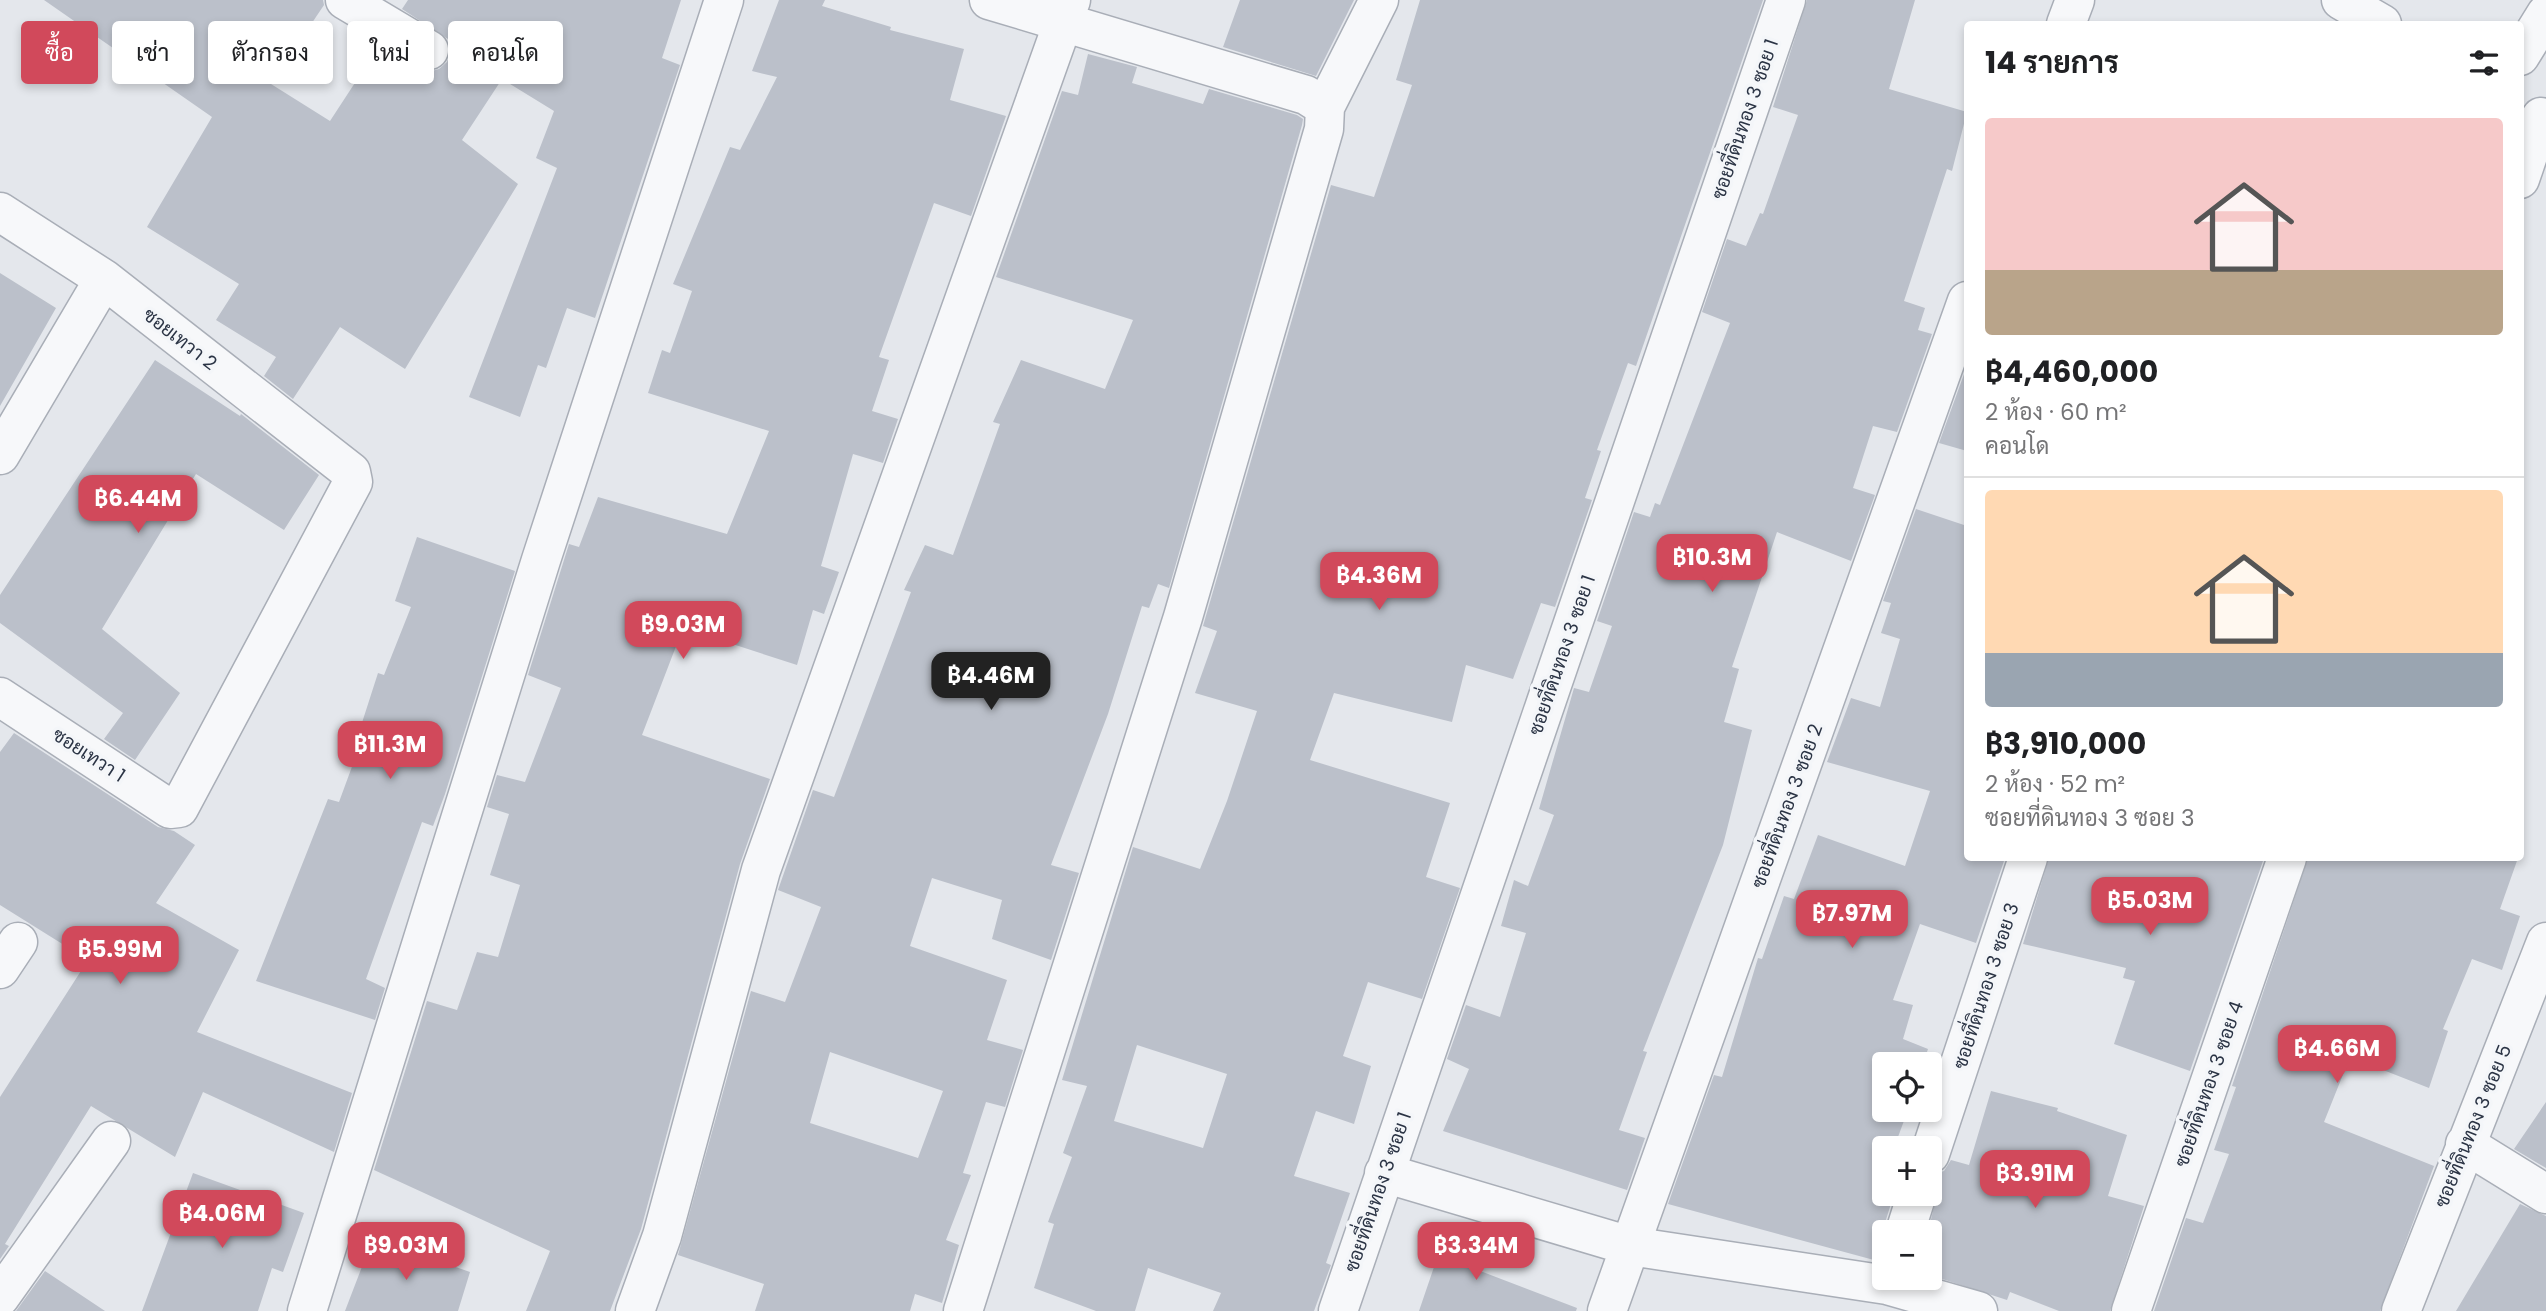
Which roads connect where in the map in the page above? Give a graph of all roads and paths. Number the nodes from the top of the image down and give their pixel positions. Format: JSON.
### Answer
{"nodes":[{"id":1,"x":345,"y":0,"type":"edge"},
{"id":2,"x":724,"y":0,"type":"edge"},
{"id":3,"x":989,"y":0,"type":"edge"},
{"id":4,"x":1379,"y":0,"type":"edge"},
{"id":5,"x":1786,"y":0,"type":"edge"},
{"id":6,"x":2075,"y":0,"type":"edge"},
{"id":7,"x":1067,"y":11,"type":"edge"},
{"id":8,"x":2546,"y":14,"type":"edge"},
{"id":9,"x":380,"y":21,"type":"edge"},
{"id":10,"x":2067,"y":21,"type":"edge"},
{"id":11,"x":2524,"y":50,"type":"edge"},
{"id":12,"x":1325,"y":107,"type":"junction"},
{"id":13,"x":2536,"y":114,"type":"edge"},
{"id":14,"x":2524,"y":163,"type":"edge"},
{"id":15,"x":0,"y":212,"type":"edge"},
{"id":16,"x":104,"y":279,"type":"junction"},
{"id":17,"x":1964,"y":310,"type":"edge"},
{"id":18,"x":0,"y":455,"type":"edge"},
{"id":19,"x":0,"y":697,"type":"edge"},
{"id":20,"x":179,"y":808,"type":"joint"},
{"id":21,"x":2027,"y":861,"type":"edge"},
{"id":22,"x":2286,"y":861,"type":"edge"},
{"id":23,"x":2544,"y":955,"type":"edge"},
{"id":24,"x":1936,"y":1136,"type":"edge"},
{"id":25,"x":111,"y":1141,"type":"dead end"},
{"id":26,"x":2465,"y":1144,"type":"junction"},
{"id":27,"x":1384,"y":1173,"type":"junction"},
{"id":28,"x":2546,"y":1194,"type":"edge"},
{"id":29,"x":1630,"y":1246,"type":"junction"},
{"id":30,"x":1885,"y":1291,"type":"edge"},
{"id":31,"x":0,"y":1297,"type":"edge"},
{"id":32,"x":307,"y":1311,"type":"edge"},
{"id":33,"x":635,"y":1311,"type":"edge"},
{"id":34,"x":963,"y":1311,"type":"edge"},
{"id":35,"x":1338,"y":1311,"type":"edge"},
{"id":36,"x":1607,"y":1311,"type":"edge"},
{"id":37,"x":1978,"y":1311,"type":"edge"},
{"id":38,"x":2130,"y":1311,"type":"edge"},
{"id":39,"x":2401,"y":1311,"type":"edge"}],
"edges":[{"from":1,"to":9,"type":"street"},
{"from":2,"to":32,"type":"street"},
{"from":3,"to":7,"type":"street"},
{"from":4,"to":12,"type":"street"},
{"from":5,"to":27,"type":"street","name":"ซอยที่ดินทอง 3 ซอย 1"},
{"from":6,"to":10,"type":"street"},
{"from":7,"to":12,"type":"street"},
{"from":7,"to":33,"type":"street"},
{"from":8,"to":11,"type":"street"},
{"from":12,"to":34,"type":"street"},
{"from":13,"to":14,"type":"street"},
{"from":15,"to":16,"type":"street","name":"ซอยเทวา 2"},
{"from":16,"to":18,"type":"street"},
{"from":16,"to":20,"type":"street","name":"ซอยเทวา 2"},
{"from":17,"to":29,"type":"street","name":"ซอยที่ดินทอง 3 ซอย 2"},
{"from":19,"to":20,"type":"street","name":"ซอยเทวา 1"},
{"from":21,"to":24,"type":"street","name":"ซอยที่ดินทอง 3 ซอย 3"},
{"from":22,"to":38,"type":"street","name":"ซอยที่ดินทอง 3 ซอย 4"},
{"from":23,"to":26,"type":"street","name":"ซอยที่ดินทอง 3 ซอย 5"},
{"from":25,"to":31,"type":"street"},
{"from":26,"to":28,"type":"street"},
{"from":26,"to":39,"type":"street","name":"ซอยที่ดินทอง 3 ซอย 5"},
{"from":27,"to":29,"type":"street"},
{"from":27,"to":35,"type":"street","name":"ซอยที่ดินทอง 3 ซอย 1"},
{"from":29,"to":30,"type":"street"},
{"from":29,"to":36,"type":"street","name":"ซอยที่ดินทอง 3 ซอย 2"},
{"from":30,"to":37,"type":"street"}]}
